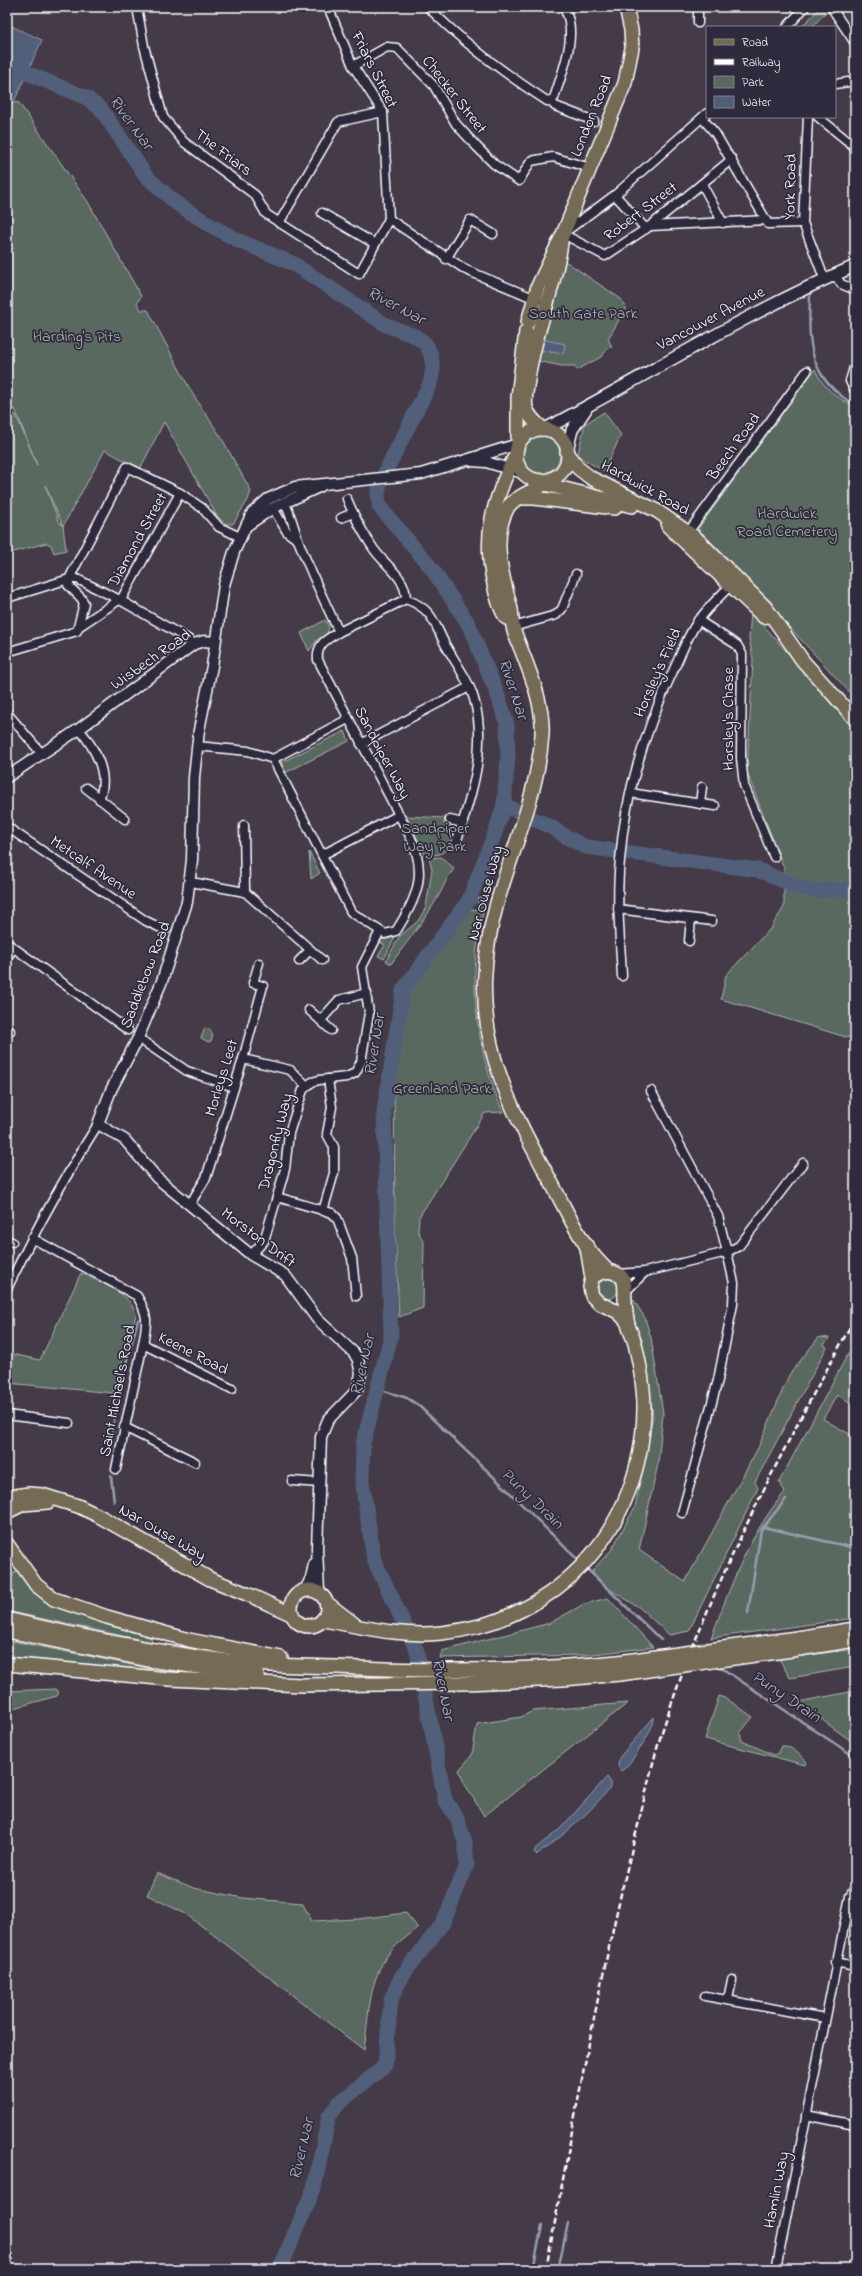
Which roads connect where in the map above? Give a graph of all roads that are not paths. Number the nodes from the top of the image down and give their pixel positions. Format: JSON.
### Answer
{"nodes":[{"id":1,"x":137,"y":7,"type":"edge"},
{"id":2,"x":328,"y":7,"type":"edge"},
{"id":3,"x":428,"y":7,"type":"edge"},
{"id":4,"x":626,"y":7,"type":"edge"},
{"id":5,"x":698,"y":7,"type":"edge"},
{"id":6,"x":805,"y":7,"type":"edge"},
{"id":7,"x":831,"y":7,"type":"edge"},
{"id":8,"x":564,"y":9,"type":"edge"},
{"id":9,"x":698,"y":23,"type":"dead end"},
{"id":10,"x":788,"y":26,"type":"edge"},
{"id":11,"x":855,"y":43,"type":"edge"},
{"id":12,"x":353,"y":66,"type":"junction"},
{"id":13,"x":855,"y":81,"type":"edge"},
{"id":14,"x":836,"y":84,"type":"edge"},
{"id":15,"x":550,"y":101,"type":"junction"},
{"id":16,"x":383,"y":112,"type":"junction"},
{"id":17,"x":704,"y":116,"type":"edge"},
{"id":18,"x":808,"y":118,"type":"edge"},
{"id":19,"x":819,"y":118,"type":"edge"},
{"id":20,"x":594,"y":121,"type":"dead end"},
{"id":21,"x":855,"y":147,"type":"edge"},
{"id":22,"x":732,"y":159,"type":"junction"},
{"id":23,"x":590,"y":168,"type":"junction"},
{"id":24,"x":702,"y":184,"type":"junction"},
{"id":25,"x":615,"y":195,"type":"junction"},
{"id":26,"x":322,"y":213,"type":"dead end"},
{"id":27,"x":389,"y":219,"type":"junction"},
{"id":28,"x":766,"y":220,"type":"junction"},
{"id":29,"x":279,"y":223,"type":"junction"},
{"id":30,"x":723,"y":223,"type":"junction"},
{"id":31,"x":802,"y":223,"type":"junction"},
{"id":32,"x":648,"y":227,"type":"junction"},
{"id":33,"x":493,"y":234,"type":"dead end"},
{"id":34,"x":563,"y":234,"type":"junction"},
{"id":35,"x":375,"y":244,"type":"junction"},
{"id":36,"x":446,"y":259,"type":"junction"},
{"id":37,"x":855,"y":266,"type":"edge"},
{"id":38,"x":829,"y":277,"type":"junction"},
{"id":39,"x":855,"y":290,"type":"edge"},
{"id":40,"x":533,"y":298,"type":"junction"},
{"id":41,"x":546,"y":302,"type":"junction"},
{"id":42,"x":853,"y":368,"type":"edge"},
{"id":43,"x":807,"y":371,"type":"dead end"},
{"id":44,"x":855,"y":391,"type":"edge"},
{"id":45,"x":587,"y":409,"type":"junction"},
{"id":46,"x":544,"y":429,"type":"junction"},
{"id":47,"x":517,"y":449,"type":"junction"},
{"id":48,"x":567,"y":451,"type":"junction"},
{"id":49,"x":466,"y":461,"type":"junction"},
{"id":50,"x":508,"y":470,"type":"junction"},
{"id":51,"x":523,"y":473,"type":"junction"},
{"id":52,"x":546,"y":481,"type":"junction"},
{"id":53,"x":321,"y":486,"type":"junction"},
{"id":54,"x":180,"y":493,"type":"junction"},
{"id":55,"x":347,"y":499,"type":"dead end"},
{"id":56,"x":518,"y":499,"type":"junction"},
{"id":57,"x":284,"y":502,"type":"junction"},
{"id":58,"x":273,"y":508,"type":"junction"},
{"id":59,"x":353,"y":512,"type":"junction"},
{"id":60,"x":650,"y":514,"type":"junction"},
{"id":61,"x":341,"y":518,"type":"dead end"},
{"id":62,"x":246,"y":526,"type":"junction"},
{"id":63,"x":686,"y":535,"type":"junction"},
{"id":64,"x":240,"y":537,"type":"junction"},
{"id":65,"x":298,"y":540,"type":"junction"},
{"id":66,"x":576,"y":574,"type":"dead end"},
{"id":67,"x":69,"y":579,"type":"junction"},
{"id":68,"x":734,"y":582,"type":"junction"},
{"id":69,"x":7,"y":598,"type":"edge"},
{"id":70,"x":406,"y":599,"type":"junction"},
{"id":71,"x":120,"y":600,"type":"junction"},
{"id":72,"x":698,"y":620,"type":"junction"},
{"id":73,"x":80,"y":626,"type":"junction"},
{"id":74,"x":513,"y":627,"type":"junction"},
{"id":75,"x":339,"y":632,"type":"junction"},
{"id":76,"x":214,"y":642,"type":"junction"},
{"id":77,"x":194,"y":644,"type":"junction"},
{"id":78,"x":7,"y":652,"type":"edge"},
{"id":79,"x":469,"y":687,"type":"junction"},
{"id":80,"x":7,"y":713,"type":"edge"},
{"id":81,"x":348,"y":719,"type":"junction"},
{"id":82,"x":855,"y":719,"type":"edge"},
{"id":83,"x":80,"y":729,"type":"junction"},
{"id":84,"x":361,"y":744,"type":"junction"},
{"id":85,"x":197,"y":746,"type":"junction"},
{"id":86,"x":42,"y":754,"type":"junction"},
{"id":87,"x":273,"y":759,"type":"junction"},
{"id":88,"x":7,"y":777,"type":"edge"},
{"id":89,"x":702,"y":787,"type":"dead end"},
{"id":90,"x":86,"y":788,"type":"dead end"},
{"id":91,"x":630,"y":794,"type":"junction"},
{"id":92,"x":99,"y":799,"type":"junction"},
{"id":93,"x":700,"y":804,"type":"junction"},
{"id":94,"x":716,"y":806,"type":"dead end"},
{"id":95,"x":399,"y":815,"type":"junction"},
{"id":96,"x":125,"y":819,"type":"dead end"},
{"id":97,"x":450,"y":820,"type":"dead end"},
{"id":98,"x":463,"y":823,"type":"junction"},
{"id":99,"x":244,"y":825,"type":"dead end"},
{"id":100,"x":7,"y":827,"type":"edge"},
{"id":101,"x":456,"y":843,"type":"dead end"},
{"id":102,"x":322,"y":855,"type":"junction"},
{"id":103,"x":774,"y":857,"type":"dead end"},
{"id":104,"x":191,"y":882,"type":"junction"},
{"id":105,"x":245,"y":892,"type":"junction"},
{"id":106,"x":618,"y":909,"type":"junction"},
{"id":107,"x":691,"y":919,"type":"junction"},
{"id":108,"x":712,"y":921,"type":"dead end"},
{"id":109,"x":165,"y":930,"type":"dead end"},
{"id":110,"x":380,"y":931,"type":"junction"},
{"id":111,"x":689,"y":941,"type":"dead end"},
{"id":112,"x":10,"y":946,"type":"edge"},
{"id":113,"x":310,"y":950,"type":"junction"},
{"id":114,"x":7,"y":958,"type":"edge"},
{"id":115,"x":322,"y":960,"type":"dead end"},
{"id":116,"x":299,"y":961,"type":"dead end"},
{"id":117,"x":259,"y":963,"type":"dead end"},
{"id":118,"x":622,"y":976,"type":"dead end"},
{"id":119,"x":367,"y":993,"type":"junction"},
{"id":120,"x":309,"y":1010,"type":"dead end"},
{"id":121,"x":321,"y":1020,"type":"junction"},
{"id":122,"x":128,"y":1030,"type":"dead end"},
{"id":123,"x":331,"y":1030,"type":"dead end"},
{"id":124,"x":138,"y":1038,"type":"junction"},
{"id":125,"x":243,"y":1059,"type":"junction"},
{"id":126,"x":328,"y":1080,"type":"junction"},
{"id":127,"x":306,"y":1086,"type":"junction"},
{"id":128,"x":234,"y":1087,"type":"junction"},
{"id":129,"x":651,"y":1091,"type":"dead end"},
{"id":130,"x":98,"y":1124,"type":"junction"},
{"id":131,"x":803,"y":1163,"type":"dead end"},
{"id":132,"x":277,"y":1197,"type":"junction"},
{"id":133,"x":190,"y":1204,"type":"junction"},
{"id":134,"x":323,"y":1210,"type":"junction"},
{"id":135,"x":32,"y":1238,"type":"junction"},
{"id":136,"x":587,"y":1248,"type":"junction"},
{"id":137,"x":727,"y":1252,"type":"junction"},
{"id":138,"x":251,"y":1255,"type":"junction"},
{"id":139,"x":612,"y":1272,"type":"junction"},
{"id":140,"x":645,"y":1272,"type":"junction"},
{"id":141,"x":592,"y":1278,"type":"junction"},
{"id":142,"x":7,"y":1289,"type":"edge"},
{"id":143,"x":626,"y":1294,"type":"junction"},
{"id":144,"x":356,"y":1296,"type":"dead end"},
{"id":145,"x":608,"y":1306,"type":"junction"},
{"id":146,"x":627,"y":1321,"type":"junction"},
{"id":147,"x":143,"y":1344,"type":"junction"},
{"id":148,"x":232,"y":1388,"type":"dead end"},
{"id":149,"x":7,"y":1414,"type":"edge"},
{"id":150,"x":69,"y":1423,"type":"dead end"},
{"id":151,"x":124,"y":1427,"type":"junction"},
{"id":152,"x":195,"y":1462,"type":"dead end"},
{"id":153,"x":116,"y":1469,"type":"dead end"},
{"id":154,"x":292,"y":1481,"type":"dead end"},
{"id":155,"x":320,"y":1483,"type":"junction"},
{"id":156,"x":7,"y":1497,"type":"edge"},
{"id":157,"x":60,"y":1500,"type":"junction"},
{"id":158,"x":7,"y":1512,"type":"edge"},
{"id":159,"x":682,"y":1513,"type":"dead end"},
{"id":160,"x":7,"y":1544,"type":"edge"},
{"id":161,"x":317,"y":1549,"type":"junction"},
{"id":162,"x":305,"y":1590,"type":"junction"},
{"id":163,"x":319,"y":1592,"type":"junction"},
{"id":164,"x":247,"y":1594,"type":"junction"},
{"id":165,"x":293,"y":1598,"type":"junction"},
{"id":166,"x":327,"y":1603,"type":"junction"},
{"id":167,"x":291,"y":1614,"type":"junction"},
{"id":168,"x":7,"y":1619,"type":"edge"},
{"id":169,"x":324,"y":1620,"type":"junction"},
{"id":170,"x":356,"y":1626,"type":"junction"},
{"id":171,"x":855,"y":1629,"type":"edge"},
{"id":172,"x":7,"y":1631,"type":"edge"},
{"id":173,"x":855,"y":1640,"type":"edge"},
{"id":174,"x":798,"y":1643,"type":"junction"},
{"id":175,"x":7,"y":1664,"type":"edge"},
{"id":176,"x":366,"y":1669,"type":"junction"},
{"id":177,"x":463,"y":1676,"type":"junction"},
{"id":178,"x":386,"y":1684,"type":"junction"},
{"id":179,"x":855,"y":1888,"type":"edge"},
{"id":180,"x":835,"y":1962,"type":"junction"},
{"id":181,"x":855,"y":1966,"type":"edge"},
{"id":182,"x":732,"y":1980,"type":"dead end"},
{"id":183,"x":705,"y":1996,"type":"dead end"},
{"id":184,"x":728,"y":2000,"type":"junction"},
{"id":185,"x":824,"y":2018,"type":"junction"},
{"id":186,"x":806,"y":2116,"type":"junction"},
{"id":187,"x":855,"y":2125,"type":"edge"},
{"id":188,"x":776,"y":2269,"type":"edge"}],
"edges":[{"from":1,"to":29,"type":"street","name":"The Friars"},
{"from":2,"to":12,"type":"street","name":"Friars Street"},
{"from":3,"to":15,"type":"street"},
{"from":4,"to":23,"type":"main road","name":"London Road"},
{"from":5,"to":9,"type":"street"},
{"from":6,"to":10,"type":"street"},
{"from":7,"to":11,"type":"street"},
{"from":8,"to":15,"type":"street"},
{"from":12,"to":16,"type":"street","name":"Friars Street"},
{"from":12,"to":23,"type":"street","name":"Checker Street"},
{"from":13,"to":14,"type":"street"},
{"from":15,"to":20,"type":"street"},
{"from":16,"to":27,"type":"street","name":"Friars Street"},
{"from":16,"to":29,"type":"street"},
{"from":17,"to":22,"type":"street"},
{"from":17,"to":25,"type":"street"},
{"from":18,"to":31,"type":"street","name":"York Road"},
{"from":19,"to":21,"type":"street"},
{"from":22,"to":24,"type":"street","name":"Robert Street"},
{"from":22,"to":28,"type":"street"},
{"from":23,"to":34,"type":"main road","name":"London Road"},
{"from":24,"to":30,"type":"street"},
{"from":24,"to":32,"type":"street","name":"Robert Street"},
{"from":25,"to":32,"type":"street"},
{"from":25,"to":34,"type":"street"},
{"from":26,"to":35,"type":"street"},
{"from":27,"to":35,"type":"street"},
{"from":27,"to":36,"type":"street"},
{"from":28,"to":30,"type":"street"},
{"from":28,"to":31,"type":"street"},
{"from":29,"to":35,"type":"street","name":"The Friars"},
{"from":30,"to":32,"type":"street"},
{"from":31,"to":38,"type":"street","name":"York Road"},
{"from":32,"to":34,"type":"street","name":"Robert Street"},
{"from":33,"to":36,"type":"street"},
{"from":34,"to":40,"type":"main road","name":"London Road"},
{"from":34,"to":41,"type":"main road","name":"London Road"},
{"from":36,"to":40,"type":"street"},
{"from":37,"to":38,"type":"main road","name":"Vancouver Avenue"},
{"from":38,"to":39,"type":"street"},
{"from":38,"to":45,"type":"main road","name":"Vancouver Avenue"},
{"from":40,"to":41,"type":"street"},
{"from":40,"to":47,"type":"main road","name":"London Road"},
{"from":41,"to":46,"type":"main road","name":"London Road"},
{"from":42,"to":44,"type":"street"},
{"from":43,"to":63,"type":"street","name":"Beech Road"},
{"from":45,"to":46,"type":"main road","name":"Vancouver Avenue"},
{"from":45,"to":48,"type":"main road","name":"Vancouver Avenue"},
{"from":46,"to":47,"type":"main road"},
{"from":46,"to":48,"type":"main road"},
{"from":47,"to":49,"type":"street","name":"Wisbech Road"},
{"from":47,"to":50,"type":"main road","name":"Nar Ouse Way"},
{"from":47,"to":51,"type":"main road"},
{"from":48,"to":52,"type":"main road"},
{"from":48,"to":63,"type":"main road","name":"Hardwick Road"},
{"from":49,"to":50,"type":"street","name":"Wisbech Road"},
{"from":49,"to":53,"type":"street","name":"Wisbech Road"},
{"from":50,"to":51,"type":"street","name":"Wisbech Road"},
{"from":50,"to":74,"type":"main road","name":"Nar Ouse Way"},
{"from":51,"to":52,"type":"main road"},
{"from":52,"to":56,"type":"main road","name":"Nar Ouse Way"},
{"from":52,"to":60,"type":"main road","name":"Hardwick Road"},
{"from":53,"to":57,"type":"street","name":"Wisbech Road"},
{"from":53,"to":62,"type":"street","name":"Wisbech Road"},
{"from":54,"to":64,"type":"street"},
{"from":54,"to":67,"type":"street"},
{"from":54,"to":71,"type":"street","name":"Diamond Street"},
{"from":55,"to":59,"type":"street"},
{"from":56,"to":60,"type":"main road","name":"Hardwick Road"},
{"from":56,"to":74,"type":"main road","name":"Nar Ouse Way"},
{"from":57,"to":58,"type":"street","name":"Wisbech Road"},
{"from":57,"to":65,"type":"street"},
{"from":58,"to":62,"type":"street","name":"Wisbech Road"},
{"from":58,"to":65,"type":"street"},
{"from":59,"to":61,"type":"street"},
{"from":59,"to":70,"type":"street"},
{"from":60,"to":63,"type":"main road","name":"Hardwick Road"},
{"from":62,"to":64,"type":"street","name":"Wisbech Road"},
{"from":63,"to":68,"type":"main road","name":"Hardwick Road"},
{"from":64,"to":76,"type":"street","name":"Wisbech Road"},
{"from":65,"to":75,"type":"street"},
{"from":66,"to":74,"type":"street"},
{"from":67,"to":69,"type":"street"},
{"from":67,"to":71,"type":"street"},
{"from":67,"to":73,"type":"street"},
{"from":68,"to":72,"type":"street","name":"Horsley's Field"},
{"from":68,"to":82,"type":"main road","name":"Hardwick Road"},
{"from":70,"to":75,"type":"street","name":"Sandpiper Way"},
{"from":70,"to":79,"type":"street"},
{"from":71,"to":73,"type":"street"},
{"from":71,"to":77,"type":"street"},
{"from":72,"to":91,"type":"street","name":"Horsley's Field"},
{"from":72,"to":103,"type":"street","name":"Horsley's Chase"},
{"from":73,"to":78,"type":"street"},
{"from":74,"to":136,"type":"main road","name":"Nar Ouse Way"},
{"from":75,"to":81,"type":"street","name":"Sandpiper Way"},
{"from":76,"to":77,"type":"street","name":"Wisbech Road"},
{"from":76,"to":85,"type":"street","name":"Saddlebow Road"},
{"from":77,"to":83,"type":"street","name":"Wisbech Road"},
{"from":79,"to":84,"type":"street"},
{"from":79,"to":98,"type":"street"},
{"from":80,"to":86,"type":"street"},
{"from":81,"to":84,"type":"street","name":"Sandpiper Way"},
{"from":81,"to":87,"type":"street"},
{"from":83,"to":86,"type":"street","name":"Wisbech Road"},
{"from":83,"to":92,"type":"street"},
{"from":84,"to":95,"type":"street","name":"Sandpiper Way"},
{"from":85,"to":87,"type":"street"},
{"from":85,"to":104,"type":"street","name":"Saddlebow Road"},
{"from":86,"to":88,"type":"street","name":"Wisbech Road"},
{"from":87,"to":102,"type":"street"},
{"from":89,"to":93,"type":"street"},
{"from":90,"to":92,"type":"street"},
{"from":91,"to":93,"type":"street"},
{"from":91,"to":106,"type":"street","name":"Horsley's Field"},
{"from":92,"to":96,"type":"street"},
{"from":93,"to":94,"type":"street"},
{"from":95,"to":102,"type":"street"},
{"from":95,"to":110,"type":"street","name":"Sandpiper Way"},
{"from":97,"to":98,"type":"street"},
{"from":98,"to":101,"type":"street"},
{"from":99,"to":105,"type":"street"},
{"from":100,"to":109,"type":"street","name":"Metcalf Avenue"},
{"from":102,"to":110,"type":"street"},
{"from":104,"to":105,"type":"street"},
{"from":104,"to":124,"type":"street","name":"Saddlebow Road"},
{"from":105,"to":113,"type":"street"},
{"from":106,"to":107,"type":"street"},
{"from":106,"to":118,"type":"street","name":"Horsley's Field"},
{"from":107,"to":108,"type":"street"},
{"from":107,"to":111,"type":"street"},
{"from":110,"to":119,"type":"street","name":"Dragonfly Way"},
{"from":112,"to":114,"type":"street"},
{"from":112,"to":122,"type":"street"},
{"from":113,"to":115,"type":"street"},
{"from":113,"to":116,"type":"street"},
{"from":117,"to":125,"type":"street","name":"Morleys Leet"},
{"from":119,"to":121,"type":"street"},
{"from":119,"to":126,"type":"street","name":"Dragonfly Way"},
{"from":120,"to":121,"type":"street"},
{"from":121,"to":123,"type":"street"},
{"from":124,"to":128,"type":"street"},
{"from":124,"to":130,"type":"street","name":"Saddlebow Road"},
{"from":125,"to":127,"type":"street"},
{"from":125,"to":128,"type":"street","name":"Morleys Leet"},
{"from":126,"to":127,"type":"street","name":"Dragonfly Way"},
{"from":126,"to":134,"type":"street"},
{"from":127,"to":132,"type":"street","name":"Dragonfly Way"},
{"from":128,"to":133,"type":"street","name":"Morleys Leet"},
{"from":129,"to":137,"type":"street"},
{"from":130,"to":133,"type":"street","name":"Morston Drift"},
{"from":130,"to":135,"type":"street","name":"Saddlebow Road"},
{"from":131,"to":137,"type":"street"},
{"from":132,"to":134,"type":"street"},
{"from":132,"to":138,"type":"street","name":"Dragonfly Way"},
{"from":133,"to":138,"type":"street","name":"Morston Drift"},
{"from":134,"to":144,"type":"street"},
{"from":135,"to":142,"type":"street","name":"Saddlebow Road"},
{"from":135,"to":147,"type":"street","name":"Saint Michael's Road"},
{"from":136,"to":139,"type":"main road","name":"Nar Ouse Way"},
{"from":136,"to":141,"type":"main road","name":"Nar Ouse Way"},
{"from":137,"to":140,"type":"street"},
{"from":137,"to":159,"type":"street"},
{"from":138,"to":155,"type":"street","name":"Morston Drift"},
{"from":139,"to":140,"type":"street"},
{"from":139,"to":141,"type":"main road"},
{"from":139,"to":143,"type":"main road","name":"Nar Ouse Way"},
{"from":140,"to":143,"type":"street"},
{"from":141,"to":145,"type":"main road","name":"Nar Ouse Way"},
{"from":143,"to":145,"type":"main road"},
{"from":143,"to":146,"type":"main road","name":"Nar Ouse Way"},
{"from":145,"to":146,"type":"main road","name":"Nar Ouse Way"},
{"from":146,"to":170,"type":"main road","name":"Nar Ouse Way"},
{"from":147,"to":148,"type":"street","name":"Keene Road"},
{"from":147,"to":151,"type":"street","name":"Saint Michael's Road"},
{"from":149,"to":150,"type":"street"},
{"from":151,"to":152,"type":"street"},
{"from":151,"to":153,"type":"street","name":"Saint Michael's Road"},
{"from":154,"to":155,"type":"street"},
{"from":155,"to":161,"type":"street","name":"Morston Drift"},
{"from":156,"to":157,"type":"main road","name":"Nar Ouse Way"},
{"from":157,"to":158,"type":"main road","name":"Nar Ouse Way"},
{"from":157,"to":164,"type":"main road","name":"Nar Ouse Way"},
{"from":160,"to":176,"type":"main road"},
{"from":161,"to":162,"type":"street","name":"Morston Drift"},
{"from":161,"to":163,"type":"street","name":"Morston Drift"},
{"from":162,"to":163,"type":"main road"},
{"from":162,"to":165,"type":"main road"},
{"from":163,"to":166,"type":"main road"},
{"from":164,"to":165,"type":"main road","name":"Nar Ouse Way"},
{"from":164,"to":167,"type":"main road","name":"Nar Ouse Way"},
{"from":165,"to":167,"type":"main road"},
{"from":166,"to":169,"type":"main road"},
{"from":166,"to":170,"type":"main road","name":"Nar Ouse Way"},
{"from":167,"to":169,"type":"main road"},
{"from":168,"to":176,"type":"main road"},
{"from":169,"to":170,"type":"main road","name":"Nar Ouse Way"},
{"from":171,"to":174,"type":"main road"},
{"from":172,"to":178,"type":"main road"},
{"from":173,"to":174,"type":"main road"},
{"from":174,"to":177,"type":"main road","bridge":true},
{"from":175,"to":178,"type":"main road"},
{"from":176,"to":177,"type":"main road"},
{"from":177,"to":178,"type":"main road"},
{"from":179,"to":180,"type":"street","name":"Hamlin Way"},
{"from":180,"to":181,"type":"street"},
{"from":180,"to":185,"type":"street","name":"Hamlin Way"},
{"from":182,"to":184,"type":"street"},
{"from":183,"to":184,"type":"street"},
{"from":184,"to":185,"type":"street"},
{"from":185,"to":186,"type":"street","name":"Hamlin Way"},
{"from":186,"to":187,"type":"street"},
{"from":186,"to":188,"type":"street","name":"Hamlin Way"}]}
